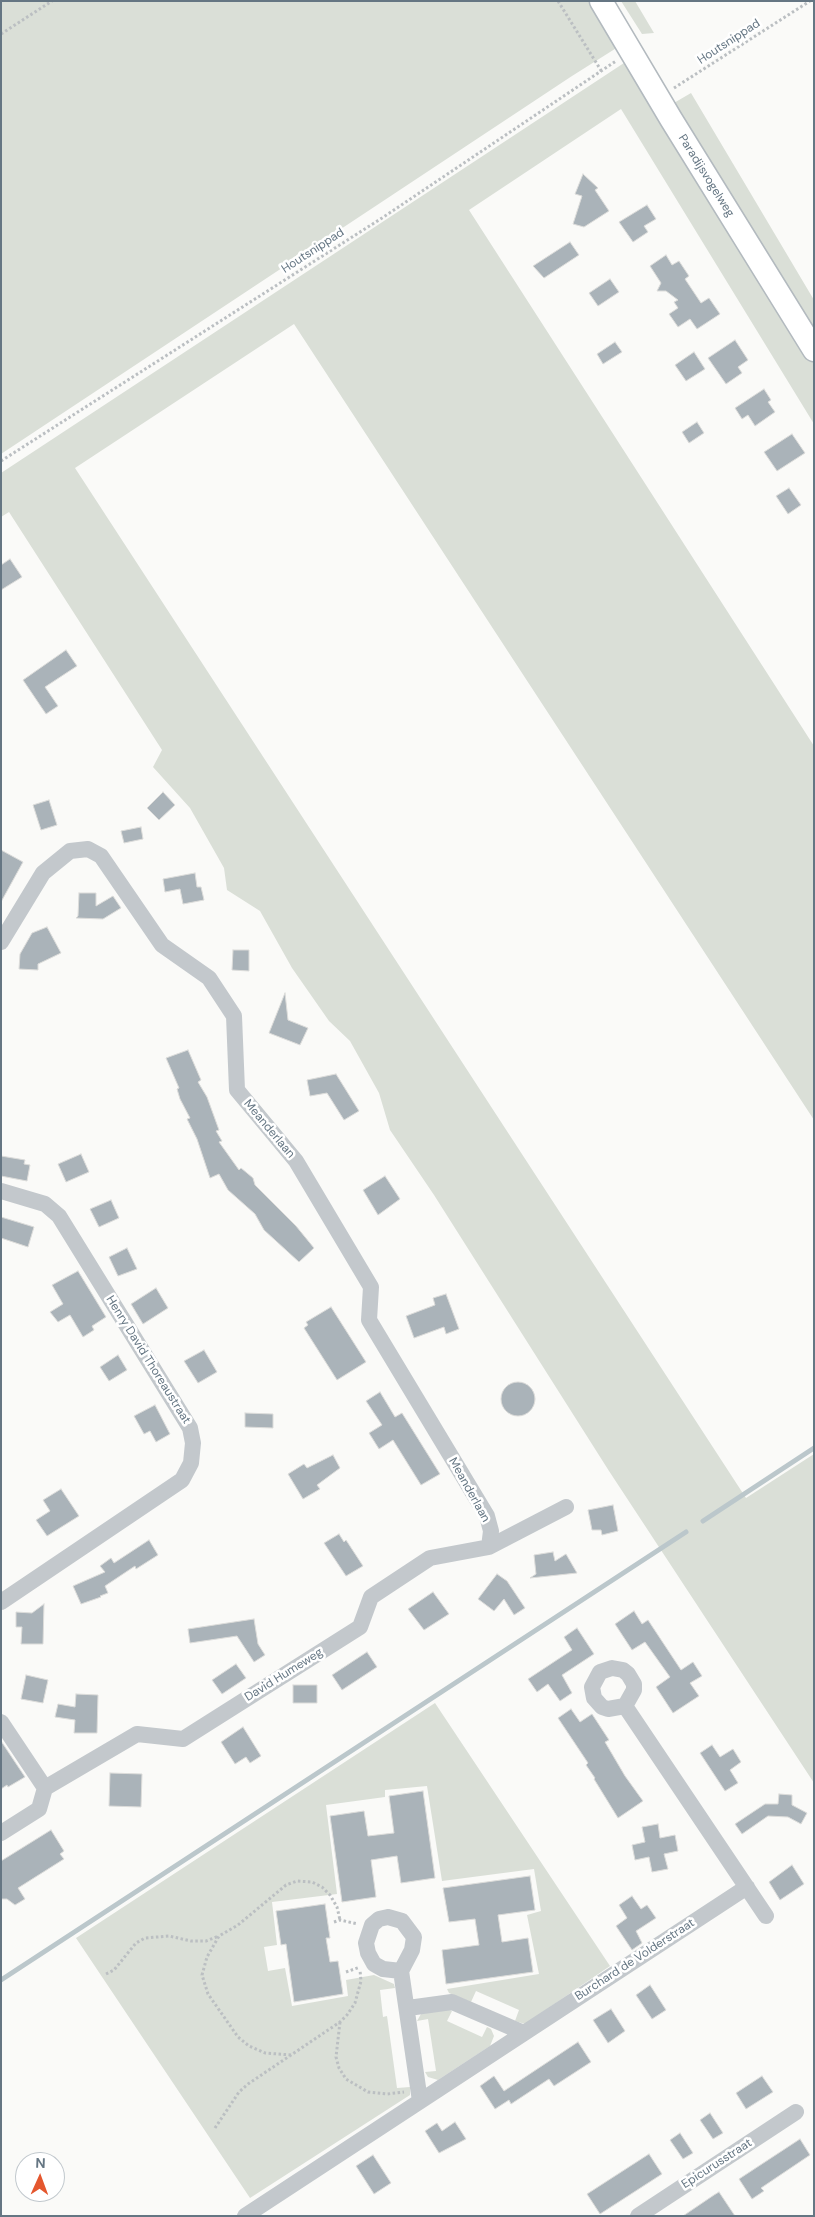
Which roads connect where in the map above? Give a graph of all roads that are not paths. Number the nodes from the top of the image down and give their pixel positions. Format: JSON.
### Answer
{"nodes":[{"id":1,"x":601,"y":1,"type":"edge"},
{"id":2,"x":814,"y":350,"type":"edge"},
{"id":3,"x":1,"y":942,"type":"edge"},
{"id":4,"x":1,"y":1191,"type":"edge"},
{"id":5,"x":566,"y":1507,"type":"dead end"},
{"id":6,"x":489,"y":1547,"type":"junction"},
{"id":7,"x":1,"y":1602,"type":"edge"},
{"id":8,"x":625,"y":1706,"type":"dead end"},
{"id":9,"x":1,"y":1722,"type":"edge"},
{"id":10,"x":44,"y":1788,"type":"junction"},
{"id":11,"x":1,"y":1833,"type":"edge"},
{"id":12,"x":747,"y":1887,"type":"junction"},
{"id":13,"x":766,"y":1916,"type":"dead end"},
{"id":14,"x":402,"y":1971,"type":"junction"},
{"id":15,"x":408,"y":2008,"type":"junction"},
{"id":16,"x":524,"y":2033,"type":"junction"},
{"id":17,"x":419,"y":2095,"type":"junction"},
{"id":18,"x":796,"y":2112,"type":"dead end"},
{"id":19,"x":245,"y":2216,"type":"edge"},
{"id":20,"x":638,"y":2216,"type":"edge"}],
"edges":[{"from":1,"to":2,"type":"street","name":"Paradijsvogelweg"},
{"from":3,"to":6,"type":"street","name":"Meanderlaan"},
{"from":4,"to":7,"type":"street","name":"Henry David Thoreaustraat"},
{"from":5,"to":6,"type":"street","name":"David Humeweg"},
{"from":6,"to":10,"type":"street","name":"David Humeweg"},
{"from":8,"to":12,"type":"street"},
{"from":9,"to":10,"type":"street"},
{"from":10,"to":11,"type":"street"},
{"from":12,"to":13,"type":"street"},
{"from":12,"to":16,"type":"street","name":"Burchard de Volderstraat"},
{"from":14,"to":14,"type":"street"},
{"from":14,"to":15,"type":"street"},
{"from":15,"to":16,"type":"street"},
{"from":15,"to":17,"type":"street"},
{"from":16,"to":17,"type":"street","name":"Burchard de Volderstraat"},
{"from":17,"to":19,"type":"street","name":"Burchard de Volderstraat"},
{"from":18,"to":20,"type":"street","name":"Epicurusstraat"}]}
